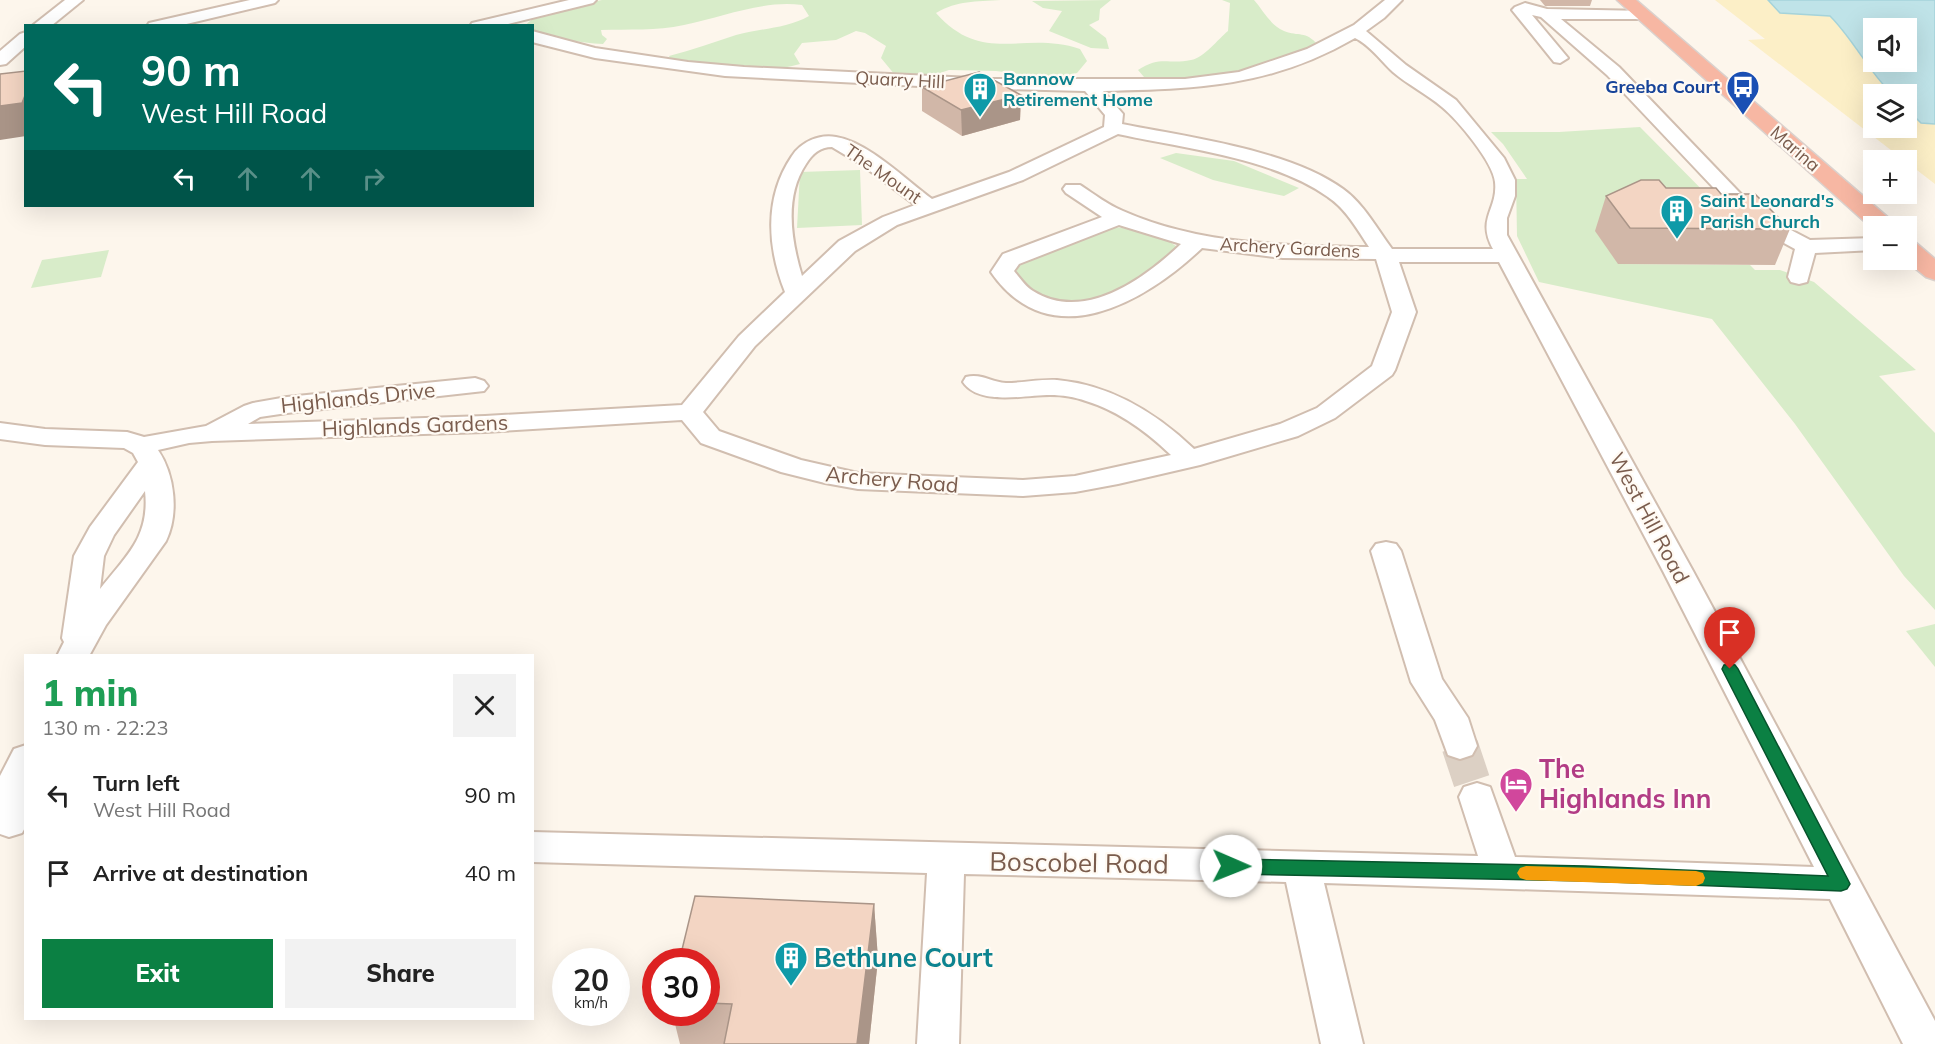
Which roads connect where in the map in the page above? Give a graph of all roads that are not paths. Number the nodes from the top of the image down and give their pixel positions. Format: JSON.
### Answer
{"nodes":[{"id":1,"x":75,"y":0,"type":"edge"},
{"id":2,"x":270,"y":0,"type":"edge"},
{"id":3,"x":588,"y":0,"type":"edge"},
{"id":4,"x":1394,"y":0,"type":"edge"},
{"id":5,"x":1508,"y":0,"type":"edge"},
{"id":6,"x":1634,"y":7,"type":"edge"},
{"id":7,"x":1525,"y":8,"type":"junction"},
{"id":8,"x":1546,"y":14,"type":"junction"},
{"id":9,"x":508,"y":23,"type":"edge"},
{"id":10,"x":43,"y":24,"type":"edge"},
{"id":11,"x":164,"y":24,"type":"edge"},
{"id":12,"x":1353,"y":31,"type":"junction"},
{"id":13,"x":534,"y":37,"type":"edge"},
{"id":14,"x":24,"y":39,"type":"edge"},
{"id":15,"x":24,"y":54,"type":"edge"},
{"id":16,"x":1560,"y":58,"type":"dead end"},
{"id":17,"x":0,"y":60,"type":"edge"},
{"id":18,"x":1090,"y":86,"type":"junction"},
{"id":19,"x":1113,"y":128,"type":"junction"},
{"id":20,"x":1073,"y":189,"type":"dead end"},
{"id":21,"x":930,"y":207,"type":"junction"},
{"id":22,"x":1872,"y":216,"type":"edge"},
{"id":23,"x":1120,"y":217,"type":"junction"},
{"id":24,"x":1196,"y":242,"type":"junction"},
{"id":25,"x":1863,"y":244,"type":"edge"},
{"id":26,"x":1806,"y":247,"type":"junction"},
{"id":27,"x":1385,"y":254,"type":"junction"},
{"id":28,"x":1507,"y":255,"type":"junction"},
{"id":29,"x":1917,"y":256,"type":"edge"},
{"id":30,"x":1935,"y":272,"type":"edge"},
{"id":31,"x":1799,"y":277,"type":"dead end"},
{"id":32,"x":796,"y":291,"type":"junction"},
{"id":33,"x":975,"y":382,"type":"dead end"},
{"id":34,"x":475,"y":386,"type":"dead end"},
{"id":35,"x":689,"y":412,"type":"junction"},
{"id":36,"x":0,"y":431,"type":"edge"},
{"id":37,"x":212,"y":433,"type":"junction"},
{"id":38,"x":147,"y":454,"type":"junction"},
{"id":39,"x":1190,"y":459,"type":"junction"},
{"id":40,"x":1386,"y":551,"type":"dead end"},
{"id":41,"x":75,"y":651,"type":"edge"},
{"id":42,"x":1460,"y":746,"type":"tunnel mouth"},
{"id":43,"x":24,"y":762,"type":"edge"},
{"id":44,"x":1477,"y":797,"type":"tunnel mouth"},
{"id":45,"x":12,"y":828,"type":"edge"},
{"id":46,"x":534,"y":847,"type":"edge"},
{"id":47,"x":946,"y":860,"type":"junction"},
{"id":48,"x":1302,"y":868,"type":"junction"},
{"id":49,"x":1502,"y":873,"type":"junction"},
{"id":50,"x":1841,"y":884,"type":"junction"},
{"id":51,"x":938,"y":1044,"type":"edge"},
{"id":52,"x":1342,"y":1044,"type":"edge"},
{"id":53,"x":1925,"y":1044,"type":"edge"}],
"edges":[{"from":1,"to":10,"type":"street"},
{"from":2,"to":11,"type":"street"},
{"from":3,"to":9,"type":"street"},
{"from":4,"to":12,"type":"street","name":"Quarry Hill"},
{"from":5,"to":7,"type":"street"},
{"from":6,"to":8,"type":"street"},
{"from":6,"to":22,"type":"highway","name":"Marina"},
{"from":7,"to":8,"type":"street"},
{"from":7,"to":16,"type":"street"},
{"from":8,"to":26,"type":"street"},
{"from":12,"to":18,"type":"street","name":"Quarry Hill"},
{"from":12,"to":28,"type":"street","name":"West Hill Road"},
{"from":13,"to":18,"type":"street","name":"Quarry Hill"},
{"from":14,"to":17,"type":"street"},
{"from":15,"to":17,"type":"street"},
{"from":18,"to":19,"type":"street"},
{"from":19,"to":21,"type":"street"},
{"from":19,"to":27,"type":"street","name":"Archery Road"},
{"from":20,"to":23,"type":"street","name":"Archery Gardens"},
{"from":21,"to":32,"type":"street"},
{"from":21,"to":32,"type":"street","name":"The Mount"},
{"from":23,"to":24,"type":"street","name":"Archery Gardens"},
{"from":23,"to":24,"type":"street","name":"Archery Gardens"},
{"from":24,"to":27,"type":"street","name":"Archery Gardens"},
{"from":25,"to":26,"type":"street"},
{"from":26,"to":31,"type":"street"},
{"from":27,"to":28,"type":"street"},
{"from":27,"to":39,"type":"street","name":"Archery Road"},
{"from":28,"to":50,"type":"street","name":"West Hill Road"},
{"from":29,"to":30,"type":"highway"},
{"from":32,"to":35,"type":"street"},
{"from":33,"to":39,"type":"street"},
{"from":34,"to":37,"type":"street","name":"Highlands Drive"},
{"from":35,"to":37,"type":"street","name":"Highlands Gardens"},
{"from":35,"to":39,"type":"street","name":"Archery Road"},
{"from":36,"to":38,"type":"street"},
{"from":37,"to":38,"type":"street","name":"Highlands Gardens"},
{"from":38,"to":41,"type":"street"},
{"from":38,"to":41,"type":"street"},
{"from":40,"to":42,"type":"street"},
{"from":43,"to":45,"type":"street"},
{"from":44,"to":49,"type":"street"},
{"from":46,"to":47,"type":"street","name":"Boscobel Road"},
{"from":47,"to":48,"type":"street","name":"Boscobel Road"},
{"from":47,"to":51,"type":"street"},
{"from":48,"to":49,"type":"street","name":"Boscobel Road"},
{"from":48,"to":52,"type":"street"},
{"from":49,"to":50,"type":"street","name":"Boscobel Road"},
{"from":50,"to":53,"type":"street","name":"West Hill Road"}]}
